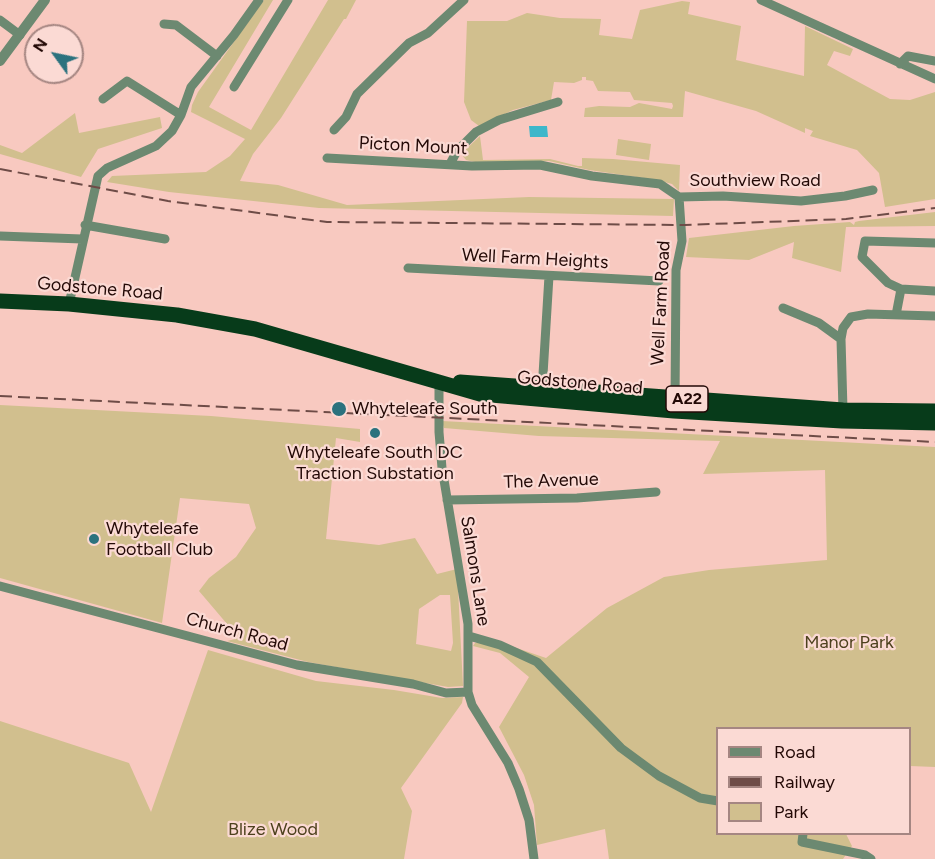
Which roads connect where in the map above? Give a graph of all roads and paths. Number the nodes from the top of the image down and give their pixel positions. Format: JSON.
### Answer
{"nodes":[{"id":1,"x":45,"y":0,"type":"edge"},
{"id":2,"x":259,"y":0,"type":"edge"},
{"id":3,"x":288,"y":0,"type":"edge"},
{"id":4,"x":464,"y":0,"type":"edge"},
{"id":5,"x":761,"y":0,"type":"edge"},
{"id":6,"x":0,"y":20,"type":"edge"},
{"id":7,"x":164,"y":24,"type":"dead end"},
{"id":8,"x":20,"y":35,"type":"junction"},
{"id":9,"x":218,"y":56,"type":"junction"},
{"id":10,"x":935,"y":61,"type":"edge"},
{"id":11,"x":0,"y":62,"type":"edge"},
{"id":12,"x":900,"y":64,"type":"junction"},
{"id":13,"x":935,"y":79,"type":"edge"},
{"id":14,"x":234,"y":87,"type":"dead end"},
{"id":15,"x":103,"y":99,"type":"dead end"},
{"id":16,"x":558,"y":102,"type":"dead end"},
{"id":17,"x":181,"y":115,"type":"junction"},
{"id":18,"x":334,"y":130,"type":"dead end"},
{"id":19,"x":327,"y":158,"type":"dead end"},
{"id":20,"x":450,"y":164,"type":"junction"},
{"id":21,"x":498,"y":166,"type":"joint"},
{"id":22,"x":873,"y":190,"type":"dead end"},
{"id":23,"x":680,"y":197,"type":"junction"},
{"id":24,"x":85,"y":225,"type":"junction"},
{"id":25,"x":0,"y":236,"type":"edge"},
{"id":26,"x":82,"y":238,"type":"junction"},
{"id":27,"x":165,"y":239,"type":"dead end"},
{"id":28,"x":935,"y":243,"type":"edge"},
{"id":29,"x":408,"y":268,"type":"dead end"},
{"id":30,"x":549,"y":276,"type":"junction"},
{"id":31,"x":659,"y":282,"type":"dead end"},
{"id":32,"x":901,"y":289,"type":"junction"},
{"id":33,"x":935,"y":291,"type":"edge"},
{"id":34,"x":0,"y":301,"type":"edge"},
{"id":35,"x":69,"y":304,"type":"junction"},
{"id":36,"x":783,"y":308,"type":"dead end"},
{"id":37,"x":896,"y":315,"type":"junction"},
{"id":38,"x":935,"y":316,"type":"edge"},
{"id":39,"x":841,"y":339,"type":"junction"},
{"id":40,"x":439,"y":382,"type":"junction"},
{"id":41,"x":542,"y":395,"type":"junction"},
{"id":42,"x":674,"y":405,"type":"junction"},
{"id":43,"x":843,"y":410,"type":"junction"},
{"id":44,"x":935,"y":411,"type":"edge"},
{"id":45,"x":935,"y":423,"type":"edge"},
{"id":46,"x":656,"y":492,"type":"dead end"},
{"id":47,"x":447,"y":500,"type":"junction"},
{"id":48,"x":0,"y":586,"type":"edge"},
{"id":49,"x":469,"y":636,"type":"junction"},
{"id":50,"x":468,"y":692,"type":"junction"},
{"id":51,"x":716,"y":801,"type":"edge"},
{"id":52,"x":804,"y":835,"type":"edge"},
{"id":53,"x":534,"y":859,"type":"edge"},
{"id":54,"x":871,"y":859,"type":"edge"}],
"edges":[{"from":1,"to":8,"type":"street"},
{"from":2,"to":9,"type":"street"},
{"from":3,"to":14,"type":"street"},
{"from":4,"to":18,"type":"street"},
{"from":5,"to":12,"type":"street"},
{"from":6,"to":8,"type":"street"},
{"from":7,"to":9,"type":"street"},
{"from":8,"to":11,"type":"street"},
{"from":9,"to":17,"type":"street"},
{"from":10,"to":12,"type":"street"},
{"from":12,"to":13,"type":"street"},
{"from":15,"to":17,"type":"street"},
{"from":16,"to":20,"type":"street"},
{"from":17,"to":24,"type":"street"},
{"from":19,"to":20,"type":"street","name":"Picton Mount"},
{"from":20,"to":21,"type":"street","name":"Picton Mount"},
{"from":21,"to":23,"type":"street","name":"Southview Road"},
{"from":22,"to":23,"type":"street","name":"Southview Road"},
{"from":23,"to":42,"type":"street","name":"Well Farm Road"},
{"from":24,"to":26,"type":"street"},
{"from":24,"to":27,"type":"street"},
{"from":25,"to":26,"type":"street"},
{"from":26,"to":35,"type":"street"},
{"from":28,"to":32,"type":"street"},
{"from":29,"to":30,"type":"street","name":"Well Farm Heights"},
{"from":30,"to":31,"type":"street","name":"Well Farm Heights"},
{"from":30,"to":41,"type":"street"},
{"from":32,"to":33,"type":"street"},
{"from":32,"to":37,"type":"street"},
{"from":34,"to":35,"type":"highway","name":"Godstone Road","number":"A22"},
{"from":35,"to":40,"type":"highway","name":"Godstone Road","number":"A22"},
{"from":36,"to":39,"type":"street"},
{"from":37,"to":38,"type":"street"},
{"from":37,"to":39,"type":"street"},
{"from":39,"to":43,"type":"street"},
{"from":40,"to":41,"type":"highway","name":"Godstone Road","number":"A22"},
{"from":40,"to":47,"type":"street","name":"Salmons Lane"},
{"from":41,"to":42,"type":"highway","name":"Godstone Road","number":"A22"},
{"from":42,"to":43,"type":"highway","name":"Godstone Road","number":"A22"},
{"from":42,"to":45,"type":"highway","name":"Godstone Road","number":"A22"},
{"from":43,"to":44,"type":"highway","name":"Godstone Road","number":"A22"},
{"from":46,"to":47,"type":"street","name":"The Avenue"},
{"from":47,"to":49,"type":"street","name":"Salmons Lane"},
{"from":48,"to":50,"type":"street","name":"Church Road"},
{"from":49,"to":50,"type":"street","name":"Salmons Lane"},
{"from":49,"to":51,"type":"street"},
{"from":50,"to":53,"type":"street","name":"Salmons Lane"},
{"from":52,"to":54,"type":"street"}]}
